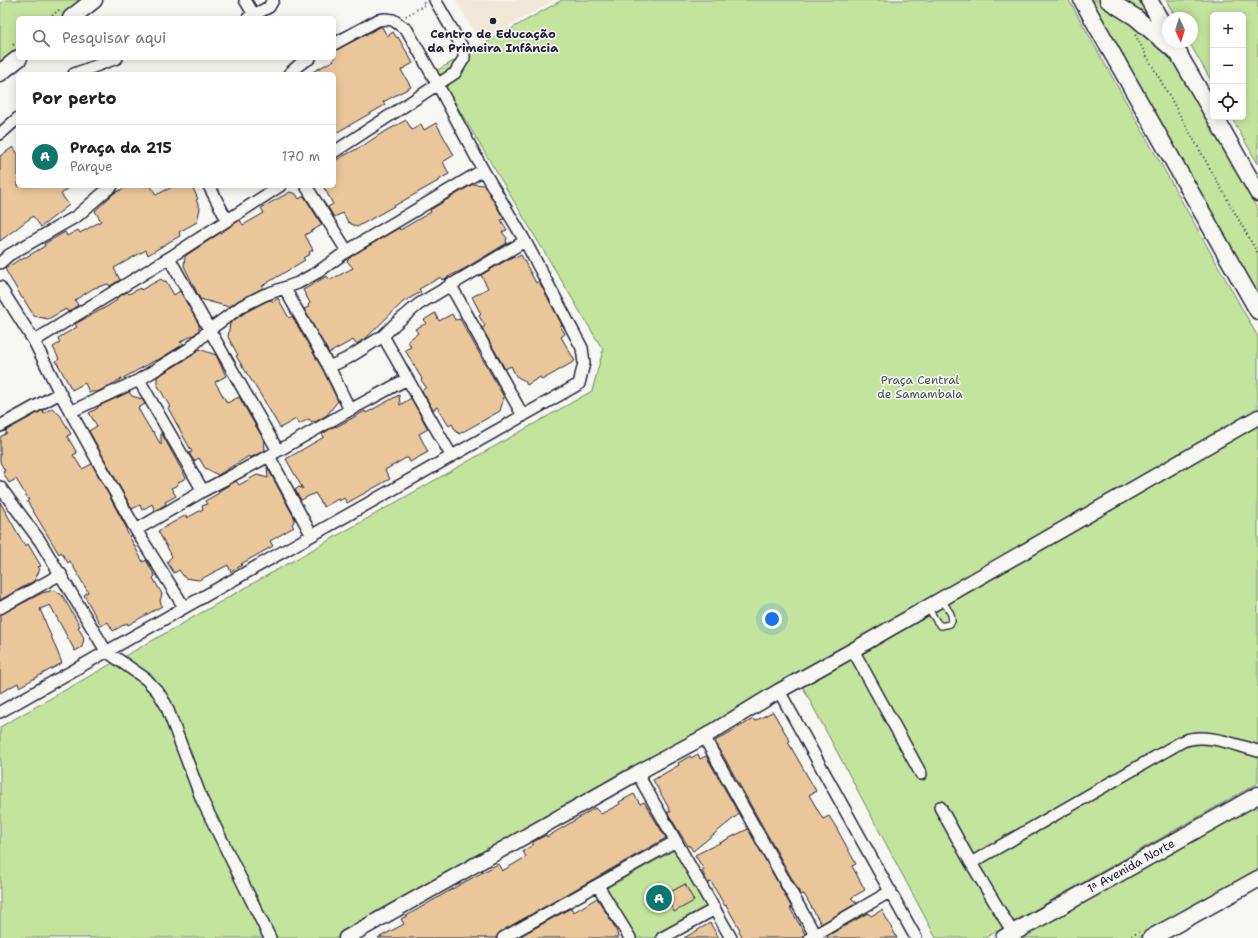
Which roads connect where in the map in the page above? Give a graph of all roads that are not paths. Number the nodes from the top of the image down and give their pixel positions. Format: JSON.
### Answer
{"nodes":[{"id":1,"x":94,"y":0,"type":"edge"},
{"id":2,"x":245,"y":0,"type":"edge"},
{"id":3,"x":272,"y":0,"type":"edge"},
{"id":4,"x":435,"y":0,"type":"edge"},
{"id":5,"x":1082,"y":0,"type":"edge"},
{"id":6,"x":1108,"y":0,"type":"edge"},
{"id":7,"x":1148,"y":0,"type":"edge"},
{"id":8,"x":74,"y":16,"type":"edge"},
{"id":9,"x":251,"y":16,"type":"edge"},
{"id":10,"x":1162,"y":24,"type":"edge"},
{"id":11,"x":336,"y":43,"type":"edge"},
{"id":12,"x":1176,"y":49,"type":"edge"},
{"id":13,"x":16,"y":60,"type":"edge"},
{"id":14,"x":112,"y":60,"type":"edge"},
{"id":15,"x":307,"y":60,"type":"edge"},
{"id":16,"x":79,"y":72,"type":"edge"},
{"id":17,"x":292,"y":72,"type":"edge"},
{"id":18,"x":0,"y":73,"type":"edge"},
{"id":19,"x":438,"y":85,"type":"junction"},
{"id":20,"x":1210,"y":109,"type":"edge"},
{"id":21,"x":16,"y":120,"type":"edge"},
{"id":22,"x":1217,"y":120,"type":"edge"},
{"id":23,"x":0,"y":134,"type":"edge"},
{"id":24,"x":336,"y":151,"type":"edge"},
{"id":25,"x":483,"y":170,"type":"junction"},
{"id":26,"x":110,"y":188,"type":"edge"},
{"id":27,"x":210,"y":188,"type":"edge"},
{"id":28,"x":277,"y":188,"type":"edge"},
{"id":29,"x":307,"y":188,"type":"edge"},
{"id":30,"x":1258,"y":193,"type":"edge"},
{"id":31,"x":227,"y":220,"type":"junction"},
{"id":32,"x":526,"y":241,"type":"junction"},
{"id":33,"x":347,"y":251,"type":"junction"},
{"id":34,"x":169,"y":258,"type":"junction"},
{"id":35,"x":0,"y":263,"type":"edge"},
{"id":36,"x":450,"y":284,"type":"junction"},
{"id":37,"x":0,"y":287,"type":"edge"},
{"id":38,"x":285,"y":288,"type":"junction"},
{"id":39,"x":1258,"y":311,"type":"edge"},
{"id":40,"x":209,"y":330,"type":"junction"},
{"id":41,"x":383,"y":336,"type":"junction"},
{"id":42,"x":34,"y":341,"type":"junction"},
{"id":43,"x":329,"y":367,"type":"junction"},
{"id":44,"x":407,"y":379,"type":"junction"},
{"id":45,"x":139,"y":380,"type":"junction"},
{"id":46,"x":60,"y":393,"type":"junction"},
{"id":47,"x":350,"y":410,"type":"junction"},
{"id":48,"x":70,"y":412,"type":"junction"},
{"id":49,"x":523,"y":416,"type":"junction"},
{"id":50,"x":1258,"y":417,"type":"edge"},
{"id":51,"x":0,"y":426,"type":"edge"},
{"id":52,"x":274,"y":453,"type":"junction"},
{"id":53,"x":451,"y":456,"type":"junction"},
{"id":54,"x":0,"y":487,"type":"edge"},
{"id":55,"x":203,"y":492,"type":"junction"},
{"id":56,"x":136,"y":530,"type":"junction"},
{"id":57,"x":311,"y":534,"type":"junction"},
{"id":58,"x":61,"y":574,"type":"junction"},
{"id":59,"x":941,"y":599,"type":"junction"},
{"id":60,"x":184,"y":607,"type":"junction"},
{"id":61,"x":0,"y":608,"type":"edge"},
{"id":62,"x":927,"y":608,"type":"junction"},
{"id":63,"x":853,"y":650,"type":"junction"},
{"id":64,"x":106,"y":651,"type":"junction"},
{"id":65,"x":779,"y":691,"type":"junction"},
{"id":66,"x":0,"y":712,"type":"edge"},
{"id":67,"x":704,"y":737,"type":"junction"},
{"id":68,"x":1258,"y":751,"type":"edge"},
{"id":69,"x":637,"y":773,"type":"junction"},
{"id":70,"x":921,"y":774,"type":"dead end"},
{"id":71,"x":1258,"y":795,"type":"edge"},
{"id":72,"x":940,"y":807,"type":"dead end"},
{"id":73,"x":676,"y":841,"type":"junction"},
{"id":74,"x":971,"y":863,"type":"junction"},
{"id":75,"x":1258,"y":879,"type":"edge"},
{"id":76,"x":598,"y":886,"type":"junction"},
{"id":77,"x":890,"y":891,"type":"junction"},
{"id":78,"x":715,"y":909,"type":"junction"},
{"id":79,"x":361,"y":934,"type":"edge"},
{"id":80,"x":1008,"y":935,"type":"edge"},
{"id":81,"x":812,"y":936,"type":"edge"},
{"id":82,"x":270,"y":938,"type":"edge"},
{"id":83,"x":346,"y":938,"type":"edge"},
{"id":84,"x":503,"y":938,"type":"edge"},
{"id":85,"x":630,"y":938,"type":"edge"},
{"id":86,"x":662,"y":938,"type":"edge"},
{"id":87,"x":731,"y":938,"type":"edge"},
{"id":88,"x":916,"y":938,"type":"edge"},
{"id":89,"x":1151,"y":938,"type":"edge"}],
"edges":[{"from":1,"to":8,"type":"main road"},
{"from":2,"to":9,"type":"street"},
{"from":3,"to":9,"type":"street"},
{"from":4,"to":19,"type":"street"},
{"from":5,"to":39,"type":"main road"},
{"from":6,"to":12,"type":"main road"},
{"from":7,"to":10,"type":"main road"},
{"from":11,"to":19,"type":"street"},
{"from":12,"to":20,"type":"main road"},
{"from":13,"to":18,"type":"main road"},
{"from":14,"to":16,"type":"street"},
{"from":15,"to":17,"type":"street"},
{"from":19,"to":24,"type":"street"},
{"from":19,"to":25,"type":"street"},
{"from":21,"to":23,"type":"street"},
{"from":22,"to":30,"type":"main road"},
{"from":25,"to":32,"type":"street"},
{"from":25,"to":33,"type":"street"},
{"from":26,"to":35,"type":"street"},
{"from":27,"to":31,"type":"street"},
{"from":28,"to":31,"type":"street"},
{"from":29,"to":33,"type":"street"},
{"from":31,"to":34,"type":"street"},
{"from":32,"to":36,"type":"street"},
{"from":32,"to":49,"type":"street"},
{"from":33,"to":38,"type":"street"},
{"from":34,"to":40,"type":"street"},
{"from":34,"to":42,"type":"street"},
{"from":36,"to":41,"type":"street"},
{"from":36,"to":49,"type":"street"},
{"from":37,"to":42,"type":"street"},
{"from":38,"to":40,"type":"street"},
{"from":38,"to":43,"type":"street"},
{"from":40,"to":45,"type":"street"},
{"from":40,"to":52,"type":"street"},
{"from":41,"to":43,"type":"street"},
{"from":41,"to":44,"type":"street"},
{"from":42,"to":46,"type":"street"},
{"from":43,"to":47,"type":"street"},
{"from":44,"to":47,"type":"street"},
{"from":44,"to":53,"type":"street"},
{"from":45,"to":48,"type":"street"},
{"from":45,"to":55,"type":"street"},
{"from":46,"to":48,"type":"street"},
{"from":46,"to":51,"type":"street"},
{"from":47,"to":52,"type":"street"},
{"from":48,"to":56,"type":"street"},
{"from":49,"to":53,"type":"street"},
{"from":50,"to":59,"type":"street"},
{"from":52,"to":55,"type":"street"},
{"from":52,"to":57,"type":"street"},
{"from":53,"to":57,"type":"street"},
{"from":54,"to":58,"type":"street"},
{"from":55,"to":56,"type":"street"},
{"from":56,"to":60,"type":"street"},
{"from":57,"to":60,"type":"street"},
{"from":58,"to":61,"type":"street"},
{"from":58,"to":64,"type":"street"},
{"from":59,"to":62,"type":"street"},
{"from":59,"to":62,"type":"lane"},
{"from":60,"to":64,"type":"street"},
{"from":62,"to":63,"type":"street"},
{"from":63,"to":65,"type":"street"},
{"from":63,"to":70,"type":"street"},
{"from":64,"to":66,"type":"street"},
{"from":64,"to":82,"type":"street"},
{"from":65,"to":67,"type":"street"},
{"from":65,"to":77,"type":"street"},
{"from":67,"to":69,"type":"street"},
{"from":67,"to":81,"type":"street"},
{"from":68,"to":74,"type":"street"},
{"from":69,"to":73,"type":"street"},
{"from":69,"to":79,"type":"street"},
{"from":71,"to":80,"type":"main road","name":"1ᵃ Avenida Norte"},
{"from":72,"to":74,"type":"street"},
{"from":73,"to":76,"type":"street"},
{"from":73,"to":78,"type":"street"},
{"from":74,"to":80,"type":"street"},
{"from":75,"to":89,"type":"main road"},
{"from":76,"to":84,"type":"street"},
{"from":76,"to":85,"type":"street"},
{"from":77,"to":81,"type":"street"},
{"from":77,"to":88,"type":"street"},
{"from":78,"to":86,"type":"street"},
{"from":78,"to":87,"type":"street"},
{"from":79,"to":83,"type":"street"}]}
